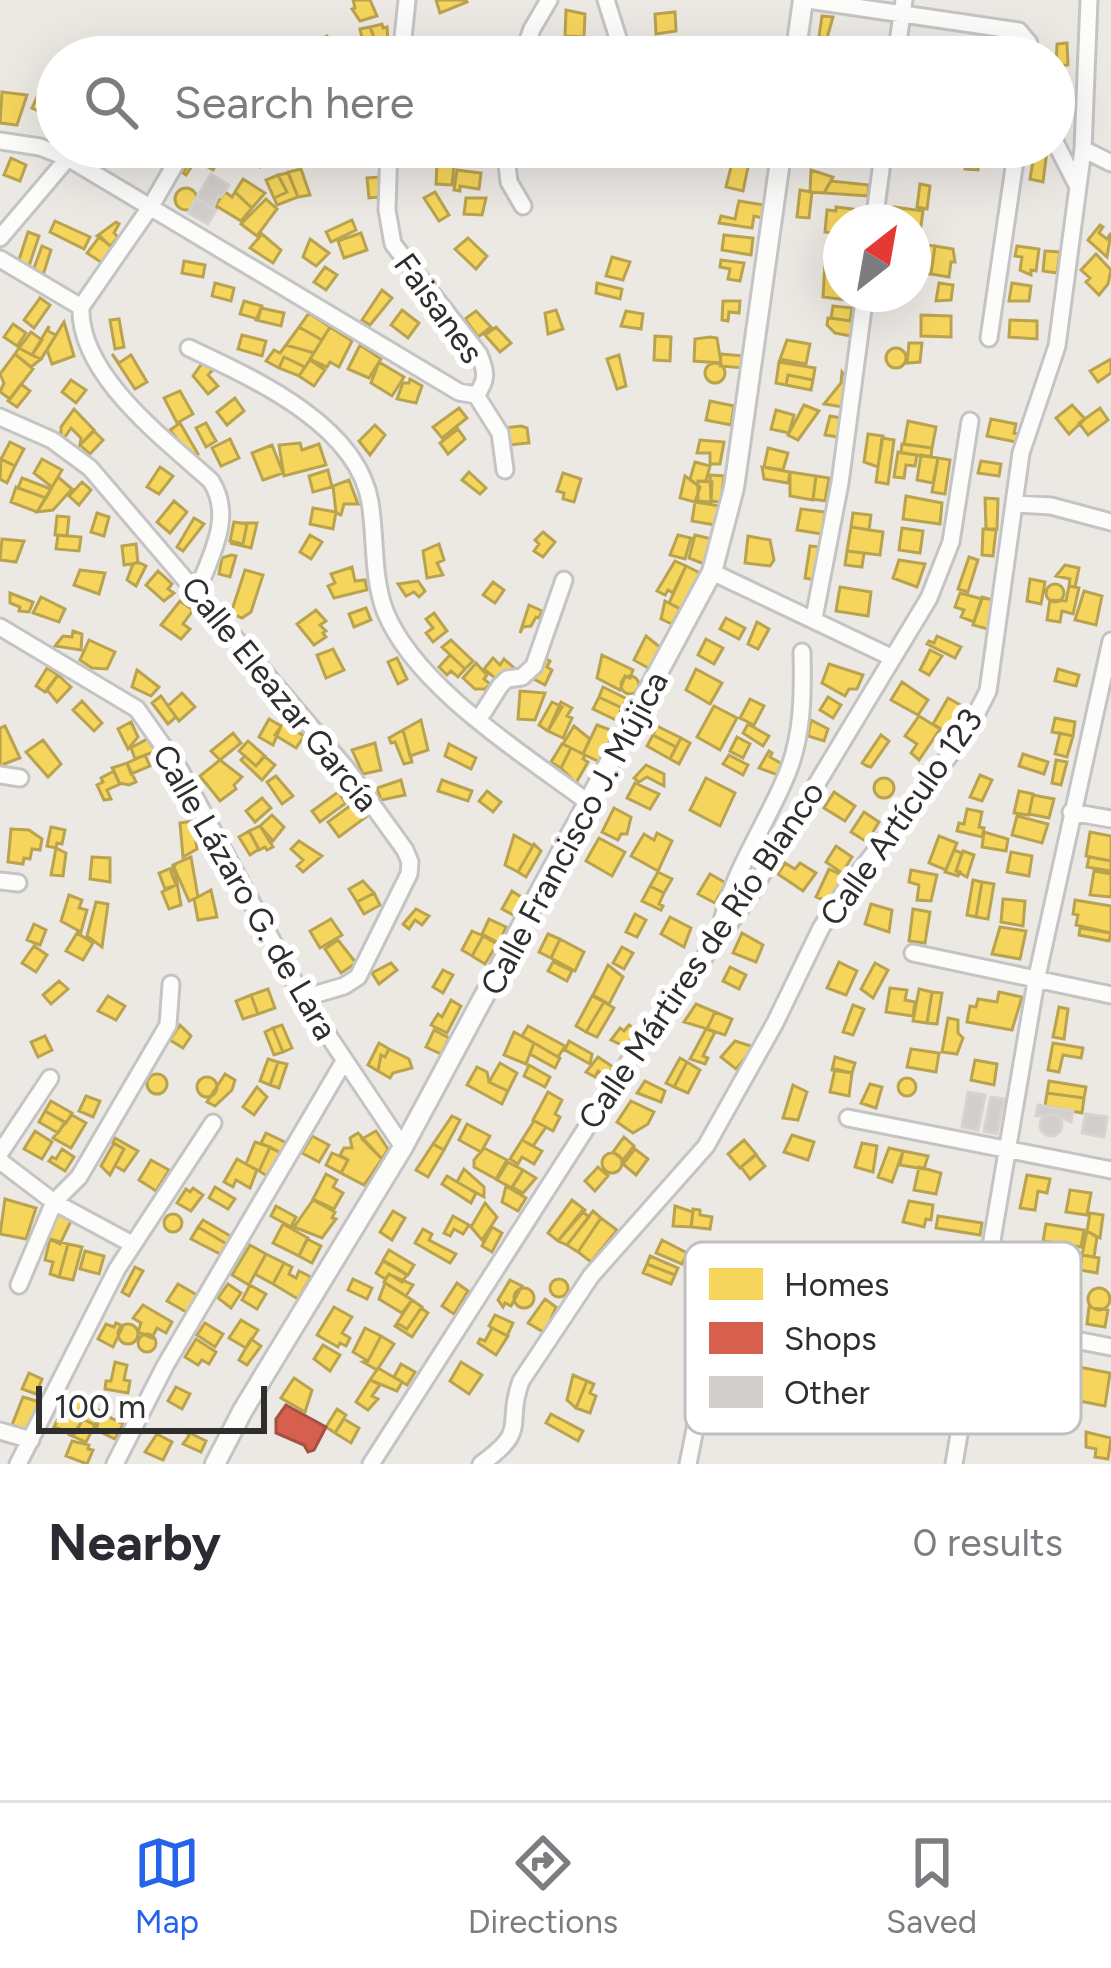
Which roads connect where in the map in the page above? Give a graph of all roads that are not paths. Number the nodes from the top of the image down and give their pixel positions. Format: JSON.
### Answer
{"nodes":[{"id":1,"x":407,"y":0,"type":"edge"},
{"id":2,"x":549,"y":0,"type":"edge"},
{"id":3,"x":606,"y":0,"type":"edge"},
{"id":4,"x":806,"y":0,"type":"edge"},
{"id":5,"x":1089,"y":0,"type":"edge"},
{"id":6,"x":903,"y":7,"type":"edge"},
{"id":7,"x":403,"y":36,"type":"edge"},
{"id":8,"x":530,"y":36,"type":"edge"},
{"id":9,"x":617,"y":36,"type":"edge"},
{"id":10,"x":799,"y":36,"type":"edge"},
{"id":11,"x":1023,"y":36,"type":"edge"},
{"id":12,"x":0,"y":141,"type":"edge"},
{"id":13,"x":36,"y":146,"type":"edge"},
{"id":14,"x":1083,"y":148,"type":"junction"},
{"id":15,"x":1111,"y":163,"type":"edge"},
{"id":16,"x":60,"y":168,"type":"edge"},
{"id":17,"x":85,"y":168,"type":"edge"},
{"id":18,"x":173,"y":168,"type":"edge"},
{"id":19,"x":388,"y":168,"type":"edge"},
{"id":20,"x":508,"y":168,"type":"edge"},
{"id":21,"x":779,"y":168,"type":"edge"},
{"id":22,"x":881,"y":168,"type":"edge"},
{"id":23,"x":1015,"y":168,"type":"edge"},
{"id":24,"x":1068,"y":168,"type":"edge"},
{"id":25,"x":1077,"y":185,"type":"junction"},
{"id":26,"x":876,"y":204,"type":"edge"},
{"id":27,"x":151,"y":206,"type":"junction"},
{"id":28,"x":523,"y":206,"type":"dead end"},
{"id":29,"x":0,"y":238,"type":"edge"},
{"id":30,"x":0,"y":259,"type":"edge"},
{"id":31,"x":81,"y":307,"type":"junction"},
{"id":32,"x":863,"y":312,"type":"edge"},
{"id":33,"x":989,"y":338,"type":"dead end"},
{"id":34,"x":189,"y":348,"type":"dead end"},
{"id":35,"x":476,"y":395,"type":"junction"},
{"id":36,"x":0,"y":417,"type":"edge"},
{"id":37,"x":970,"y":421,"type":"dead end"},
{"id":38,"x":505,"y":470,"type":"dead end"},
{"id":39,"x":1016,"y":504,"type":"junction"},
{"id":40,"x":1111,"y":522,"type":"edge"},
{"id":41,"x":712,"y":572,"type":"junction"},
{"id":42,"x":564,"y":580,"type":"dead end"},
{"id":43,"x":197,"y":592,"type":"junction"},
{"id":44,"x":814,"y":618,"type":"junction"},
{"id":45,"x":0,"y":627,"type":"edge"},
{"id":46,"x":1111,"y":641,"type":"edge"},
{"id":47,"x":802,"y":652,"type":"dead end"},
{"id":48,"x":892,"y":658,"type":"junction"},
{"id":49,"x":478,"y":719,"type":"junction"},
{"id":50,"x":0,"y":775,"type":"edge"},
{"id":51,"x":20,"y":778,"type":"dead end"},
{"id":52,"x":589,"y":803,"type":"junction"},
{"id":53,"x":1071,"y":812,"type":"junction"},
{"id":54,"x":1111,"y":819,"type":"edge"},
{"id":55,"x":0,"y":881,"type":"edge"},
{"id":56,"x":18,"y":883,"type":"dead end"},
{"id":57,"x":718,"y":939,"type":"junction"},
{"id":58,"x":913,"y":952,"type":"dead end"},
{"id":59,"x":1036,"y":981,"type":"junction"},
{"id":60,"x":171,"y":983,"type":"dead end"},
{"id":61,"x":1111,"y":995,"type":"edge"},
{"id":62,"x":303,"y":998,"type":"junction"},
{"id":63,"x":344,"y":1063,"type":"junction"},
{"id":64,"x":50,"y":1078,"type":"dead end"},
{"id":65,"x":848,"y":1118,"type":"dead end"},
{"id":66,"x":213,"y":1123,"type":"dead end"},
{"id":67,"x":404,"y":1147,"type":"junction"},
{"id":68,"x":1009,"y":1152,"type":"junction"},
{"id":69,"x":0,"y":1157,"type":"edge"},
{"id":70,"x":1111,"y":1170,"type":"edge"},
{"id":71,"x":54,"y":1202,"type":"junction"},
{"id":72,"x":992,"y":1242,"type":"edge"},
{"id":73,"x":132,"y":1244,"type":"junction"},
{"id":74,"x":19,"y":1285,"type":"dead end"},
{"id":75,"x":1081,"y":1341,"type":"edge"},
{"id":76,"x":1111,"y":1347,"type":"edge"},
{"id":77,"x":0,"y":1430,"type":"edge"},
{"id":78,"x":694,"y":1434,"type":"edge"},
{"id":79,"x":958,"y":1434,"type":"edge"},
{"id":80,"x":31,"y":1440,"type":"junction"},
{"id":81,"x":18,"y":1464,"type":"edge"},
{"id":82,"x":115,"y":1464,"type":"edge"},
{"id":83,"x":215,"y":1464,"type":"edge"},
{"id":84,"x":371,"y":1464,"type":"edge"},
{"id":85,"x":482,"y":1464,"type":"edge"},
{"id":86,"x":688,"y":1464,"type":"edge"},
{"id":87,"x":953,"y":1464,"type":"edge"}],
"edges":[{"from":1,"to":7,"type":"street"},
{"from":2,"to":8,"type":"street"},
{"from":3,"to":9,"type":"street"},
{"from":4,"to":6,"type":"street"},
{"from":4,"to":10,"type":"street"},
{"from":5,"to":14,"type":"street","name":"Calle Artículo 123"},
{"from":6,"to":11,"type":"street"},
{"from":12,"to":13,"type":"street"},
{"from":14,"to":15,"type":"street"},
{"from":14,"to":25,"type":"street","name":"Calle Artículo 123"},
{"from":16,"to":29,"type":"street"},
{"from":17,"to":27,"type":"street"},
{"from":18,"to":27,"type":"street"},
{"from":19,"to":35,"type":"street","name":"Faisanes"},
{"from":20,"to":28,"type":"street"},
{"from":21,"to":41,"type":"street","name":"Calle Francisco J. Mújica"},
{"from":22,"to":26,"type":"street"},
{"from":23,"to":33,"type":"street"},
{"from":24,"to":25,"type":"street"},
{"from":25,"to":39,"type":"street","name":"Calle Artículo 123"},
{"from":27,"to":31,"type":"street"},
{"from":27,"to":35,"type":"street"},
{"from":30,"to":31,"type":"street"},
{"from":31,"to":43,"type":"street"},
{"from":32,"to":44,"type":"street"},
{"from":34,"to":49,"type":"street"},
{"from":35,"to":38,"type":"street","name":"Faisanes"},
{"from":36,"to":43,"type":"street","name":"Calle Eleazar García"},
{"from":37,"to":48,"type":"street","name":"Calle Mártires de Río Blanco"},
{"from":39,"to":40,"type":"street"},
{"from":39,"to":85,"type":"street","name":"Calle Artículo 123"},
{"from":41,"to":44,"type":"street"},
{"from":41,"to":52,"type":"street","name":"Calle Francisco J. Mújica"},
{"from":42,"to":49,"type":"street"},
{"from":43,"to":62,"type":"street","name":"Calle Eleazar García"},
{"from":44,"to":48,"type":"street"},
{"from":45,"to":62,"type":"street","name":"Calle Lázaro G. de Lara"},
{"from":46,"to":53,"type":"street"},
{"from":47,"to":57,"type":"street"},
{"from":48,"to":57,"type":"street","name":"Calle Mártires de Río Blanco"},
{"from":49,"to":52,"type":"street"},
{"from":50,"to":51,"type":"street"},
{"from":52,"to":67,"type":"street","name":"Calle Francisco J. Mújica"},
{"from":53,"to":54,"type":"street"},
{"from":53,"to":59,"type":"street"},
{"from":55,"to":56,"type":"street"},
{"from":57,"to":84,"type":"street","name":"Calle Mártires de Río Blanco"},
{"from":58,"to":59,"type":"street"},
{"from":59,"to":61,"type":"street"},
{"from":59,"to":68,"type":"street"},
{"from":60,"to":71,"type":"street"},
{"from":62,"to":63,"type":"street","name":"Calle Lázaro G. de Lara"},
{"from":63,"to":67,"type":"street","name":"Calle Lázaro G. de Lara"},
{"from":63,"to":82,"type":"street"},
{"from":64,"to":69,"type":"street"},
{"from":65,"to":68,"type":"street"},
{"from":66,"to":73,"type":"street"},
{"from":67,"to":83,"type":"street","name":"Calle Francisco J. Mújica"},
{"from":68,"to":70,"type":"street"},
{"from":68,"to":72,"type":"street"},
{"from":69,"to":71,"type":"street"},
{"from":71,"to":73,"type":"street"},
{"from":71,"to":74,"type":"street"},
{"from":73,"to":80,"type":"street"},
{"from":75,"to":76,"type":"street"},
{"from":77,"to":80,"type":"street"},
{"from":78,"to":86,"type":"street"},
{"from":79,"to":87,"type":"street"},
{"from":80,"to":81,"type":"street"}]}
